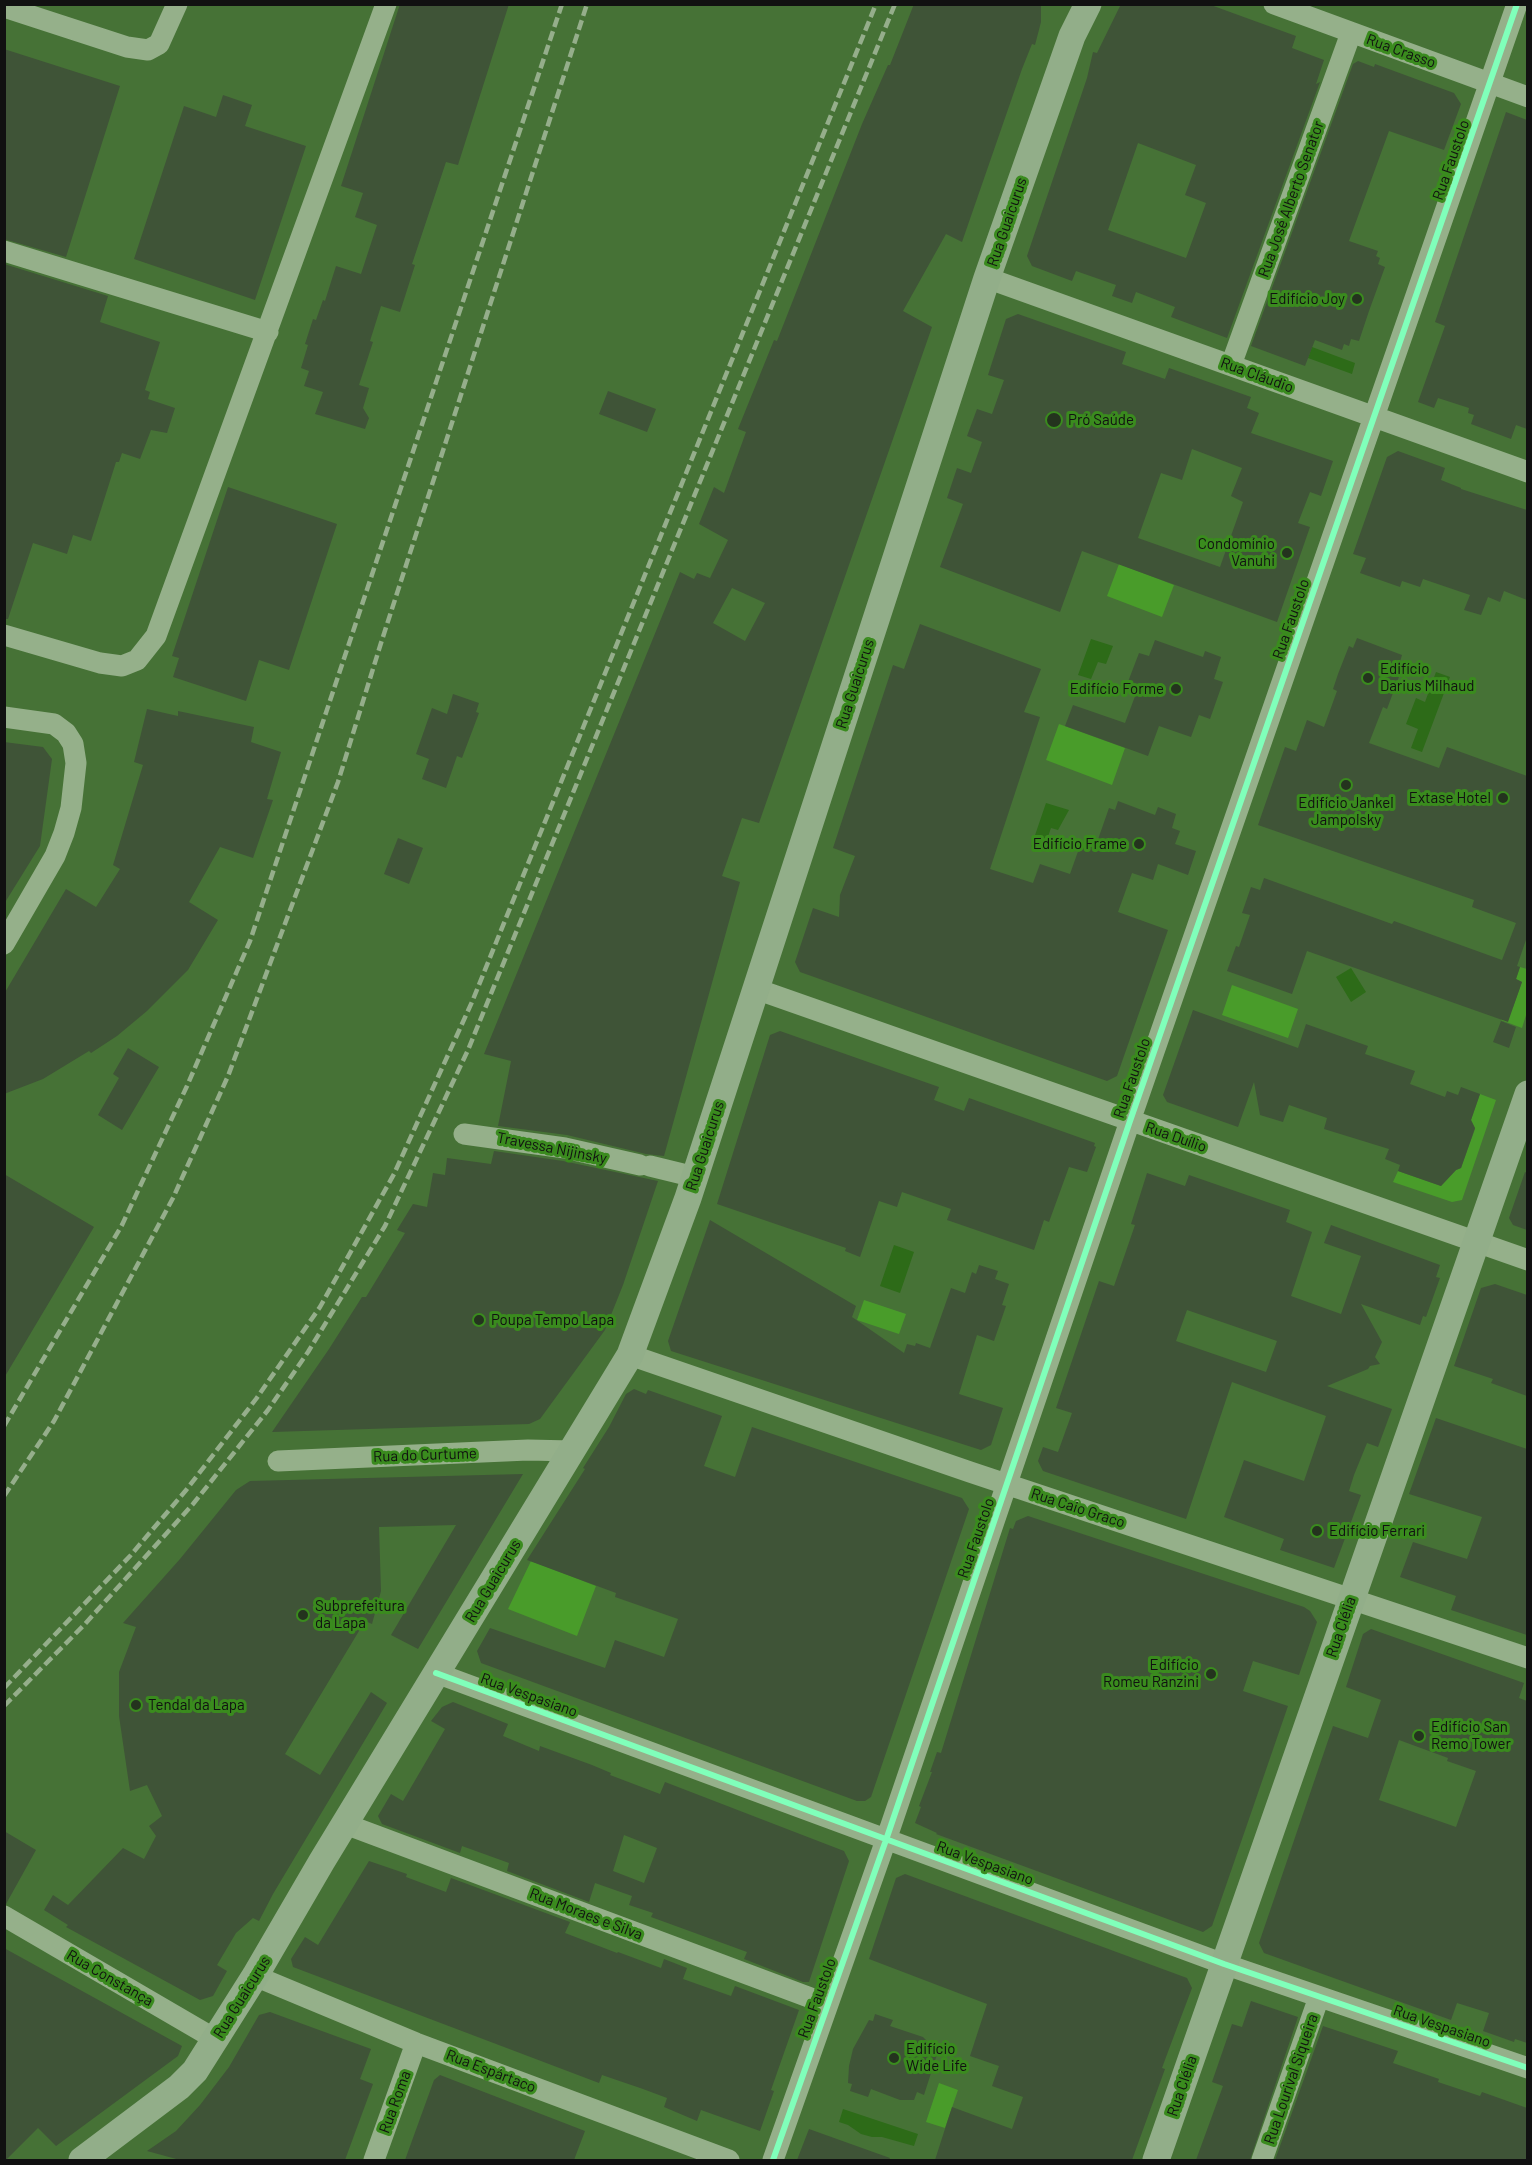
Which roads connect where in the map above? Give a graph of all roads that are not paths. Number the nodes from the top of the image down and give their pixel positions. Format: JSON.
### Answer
{"nodes":[{"id":1,"x":177,"y":4,"type":"edge"},
{"id":2,"x":386,"y":4,"type":"edge"},
{"id":3,"x":1072,"y":4,"type":"edge"},
{"id":4,"x":1088,"y":4,"type":"edge"},
{"id":5,"x":1274,"y":4,"type":"edge"},
{"id":6,"x":1517,"y":4,"type":"edge"},
{"id":7,"x":4,"y":7,"type":"edge"},
{"id":8,"x":1351,"y":33,"type":"junction"},
{"id":9,"x":1072,"y":36,"type":"junction"},
{"id":10,"x":1490,"y":83,"type":"junction"},
{"id":11,"x":1527,"y":97,"type":"edge"},
{"id":12,"x":4,"y":251,"type":"edge"},
{"id":13,"x":987,"y":278,"type":"junction"},
{"id":14,"x":268,"y":332,"type":"junction"},
{"id":15,"x":1231,"y":365,"type":"junction"},
{"id":16,"x":1374,"y":417,"type":"junction"},
{"id":17,"x":1527,"y":472,"type":"edge"},
{"id":18,"x":4,"y":635,"type":"edge"},
{"id":19,"x":4,"y":717,"type":"edge"},
{"id":20,"x":4,"y":945,"type":"edge"},
{"id":21,"x":756,"y":988,"type":"junction"},
{"id":22,"x":1527,"y":1094,"type":"edge"},
{"id":23,"x":1130,"y":1121,"type":"junction"},
{"id":24,"x":464,"y":1134,"type":"dead end"},
{"id":25,"x":695,"y":1177,"type":"junction"},
{"id":26,"x":1476,"y":1241,"type":"junction"},
{"id":27,"x":1527,"y":1260,"type":"edge"},
{"id":28,"x":630,"y":1355,"type":"junction"},
{"id":29,"x":572,"y":1451,"type":"junction"},
{"id":30,"x":278,"y":1461,"type":"dead end"},
{"id":31,"x":1007,"y":1485,"type":"junction"},
{"id":32,"x":1352,"y":1598,"type":"junction"},
{"id":33,"x":1527,"y":1658,"type":"edge"},
{"id":34,"x":436,"y":1673,"type":"junction"},
{"id":35,"x":345,"y":1824,"type":"junction"},
{"id":36,"x":886,"y":1840,"type":"junction"},
{"id":37,"x":4,"y":1916,"type":"edge"},
{"id":38,"x":1224,"y":1964,"type":"junction"},
{"id":39,"x":255,"y":1976,"type":"junction"},
{"id":40,"x":1319,"y":1997,"type":"junction"},
{"id":41,"x":827,"y":2004,"type":"junction"},
{"id":42,"x":215,"y":2040,"type":"junction"},
{"id":43,"x":416,"y":2043,"type":"junction"},
{"id":44,"x":1527,"y":2068,"type":"edge"},
{"id":45,"x":82,"y":2160,"type":"edge"},
{"id":46,"x":374,"y":2160,"type":"edge"},
{"id":47,"x":729,"y":2160,"type":"edge"},
{"id":48,"x":773,"y":2160,"type":"edge"},
{"id":49,"x":1156,"y":2160,"type":"edge"},
{"id":50,"x":1262,"y":2160,"type":"edge"}],
"edges":[{"from":1,"to":7,"type":"street"},
{"from":2,"to":14,"type":"street"},
{"from":3,"to":9,"type":"street"},
{"from":4,"to":9,"type":"main road","name":"Rua Guaicurus"},
{"from":5,"to":8,"type":"street","name":"Rua Crasso"},
{"from":6,"to":10,"type":"street","name":"Rua Faustolo"},
{"from":8,"to":10,"type":"street","name":"Rua Crasso"},
{"from":8,"to":15,"type":"street","name":"Rua José Alberto Senator"},
{"from":9,"to":13,"type":"main road","name":"Rua Guaicurus"},
{"from":10,"to":11,"type":"street","name":"Rua Crasso"},
{"from":10,"to":16,"type":"street","name":"Rua Faustolo"},
{"from":12,"to":14,"type":"street"},
{"from":13,"to":15,"type":"street","name":"Rua Cláudio"},
{"from":13,"to":21,"type":"main road","name":"Rua Guaicurus"},
{"from":14,"to":18,"type":"street"},
{"from":15,"to":16,"type":"street","name":"Rua Cláudio"},
{"from":16,"to":17,"type":"street","name":"Rua Cláudio"},
{"from":16,"to":23,"type":"street","name":"Rua Faustolo"},
{"from":19,"to":20,"type":"street"},
{"from":21,"to":23,"type":"street","name":"Rua Duílio"},
{"from":21,"to":25,"type":"main road","name":"Rua Guaicurus"},
{"from":22,"to":26,"type":"main road","name":"Rua Clélia"},
{"from":23,"to":26,"type":"street","name":"Rua Duílio"},
{"from":23,"to":31,"type":"street","name":"Rua Faustolo"},
{"from":24,"to":25,"type":"street","name":"Travessa Nijinsky"},
{"from":25,"to":28,"type":"main road","name":"Rua Guaicurus"},
{"from":26,"to":27,"type":"street","name":"Rua Duílio"},
{"from":26,"to":32,"type":"main road","name":"Rua Clélia"},
{"from":28,"to":29,"type":"main road","name":"Rua Guaicurus"},
{"from":28,"to":31,"type":"street","name":"Rua Caio Graco"},
{"from":29,"to":30,"type":"street","name":"Rua do Curtume"},
{"from":29,"to":34,"type":"main road","name":"Rua Guaicurus"},
{"from":31,"to":32,"type":"street","name":"Rua Caio Graco"},
{"from":31,"to":36,"type":"street","name":"Rua Faustolo"},
{"from":32,"to":33,"type":"street","name":"Rua Caio Graco"},
{"from":32,"to":38,"type":"main road","name":"Rua Clélia"},
{"from":34,"to":35,"type":"main road","name":"Rua Guaicurus"},
{"from":34,"to":36,"type":"street","name":"Rua Vespasiano"},
{"from":35,"to":39,"type":"main road","name":"Rua Guaicurus"},
{"from":35,"to":41,"type":"street","name":"Rua Moraes e Silva"},
{"from":36,"to":38,"type":"street","name":"Rua Vespasiano"},
{"from":36,"to":41,"type":"street","name":"Rua Faustolo"},
{"from":37,"to":42,"type":"street","name":"Rua Constança"},
{"from":38,"to":40,"type":"street","name":"Rua Vespasiano"},
{"from":38,"to":49,"type":"main road","name":"Rua Clélia"},
{"from":39,"to":42,"type":"main road","name":"Rua Guaicurus"},
{"from":39,"to":43,"type":"street","name":"Rua Espártaco"},
{"from":40,"to":44,"type":"street","name":"Rua Vespasiano"},
{"from":40,"to":50,"type":"street","name":"Rua Lourival Siqueira"},
{"from":41,"to":48,"type":"street","name":"Rua Faustolo"},
{"from":42,"to":45,"type":"main road","name":"Rua Guaicurus"},
{"from":43,"to":46,"type":"street","name":"Rua Roma"},
{"from":43,"to":47,"type":"street","name":"Rua Espártaco"}]}
